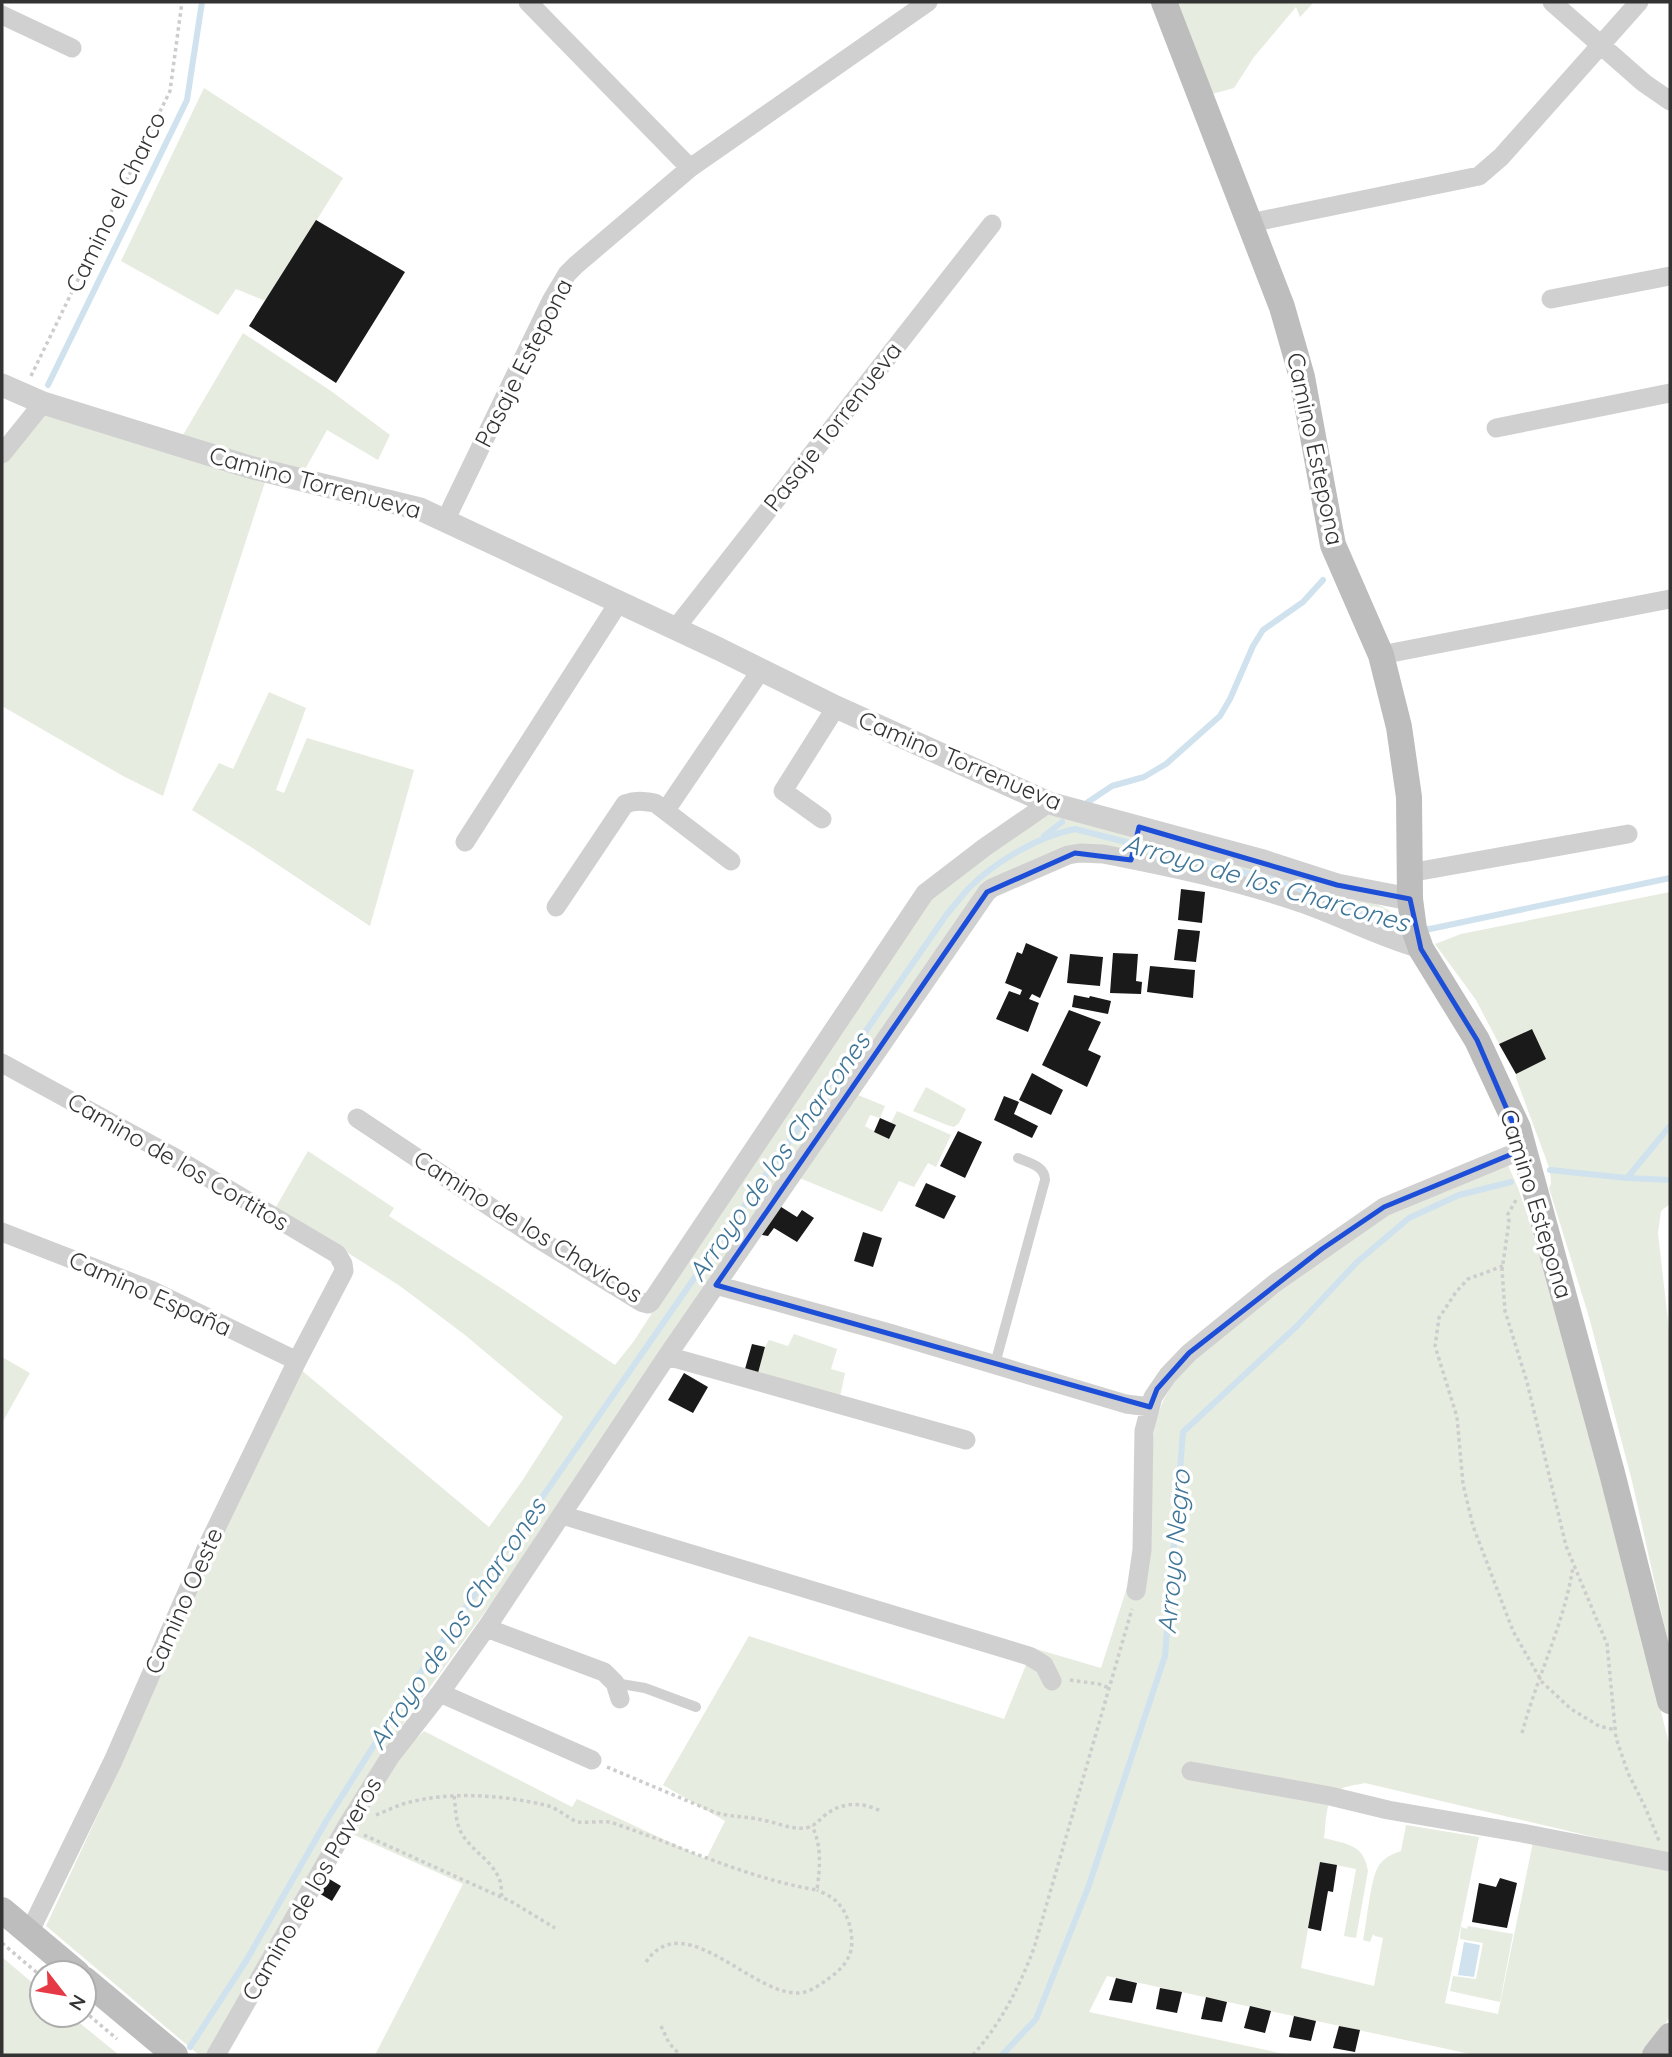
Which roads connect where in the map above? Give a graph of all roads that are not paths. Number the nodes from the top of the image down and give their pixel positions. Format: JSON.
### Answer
{"nodes":[{"id":1,"x":528,"y":2,"type":"edge"},
{"id":2,"x":928,"y":2,"type":"edge"},
{"id":3,"x":1164,"y":2,"type":"edge"},
{"id":4,"x":1552,"y":2,"type":"edge"},
{"id":5,"x":1639,"y":2,"type":"edge"},
{"id":6,"x":2,"y":15,"type":"edge"},
{"id":7,"x":1599,"y":45,"type":"junction"},
{"id":8,"x":72,"y":48,"type":"dead end"},
{"id":9,"x":1670,"y":101,"type":"edge"},
{"id":10,"x":691,"y":168,"type":"junction"},
{"id":11,"x":1262,"y":221,"type":"junction"},
{"id":12,"x":992,"y":225,"type":"dead end"},
{"id":13,"x":1670,"y":276,"type":"edge"},
{"id":14,"x":1551,"y":299,"type":"dead end"},
{"id":15,"x":1670,"y":393,"type":"edge"},
{"id":16,"x":22,"y":394,"type":"edge"},
{"id":17,"x":1496,"y":428,"type":"dead end"},
{"id":18,"x":2,"y":454,"type":"edge"},
{"id":19,"x":445,"y":521,"type":"junction"},
{"id":20,"x":1670,"y":599,"type":"edge"},
{"id":21,"x":619,"y":603,"type":"junction"},
{"id":22,"x":675,"y":629,"type":"junction"},
{"id":23,"x":1381,"y":655,"type":"junction"},
{"id":24,"x":761,"y":670,"type":"junction"},
{"id":25,"x":836,"y":707,"type":"junction"},
{"id":26,"x":1049,"y":803,"type":"junction"},
{"id":27,"x":666,"y":810,"type":"junction"},
{"id":28,"x":822,"y":819,"type":"dead end"},
{"id":29,"x":1628,"y":834,"type":"dead end"},
{"id":30,"x":465,"y":842,"type":"dead end"},
{"id":31,"x":1135,"y":844,"type":"junction"},
{"id":32,"x":731,"y":861,"type":"dead end"},
{"id":33,"x":1257,"y":874,"type":"junction"},
{"id":34,"x":556,"y":907,"type":"dead end"},
{"id":35,"x":1414,"y":916,"type":"junction"},
{"id":36,"x":2,"y":1063,"type":"edge"},
{"id":37,"x":356,"y":1118,"type":"dead end"},
{"id":38,"x":1524,"y":1149,"type":"junction"},
{"id":39,"x":1018,"y":1158,"type":"dead end"},
{"id":40,"x":2,"y":1232,"type":"edge"},
{"id":41,"x":344,"y":1271,"type":"joint"},
{"id":42,"x":716,"y":1285,"type":"junction"},
{"id":43,"x":667,"y":1356,"type":"junction"},
{"id":44,"x":297,"y":1361,"type":"junction"},
{"id":45,"x":995,"y":1364,"type":"junction"},
{"id":46,"x":1150,"y":1407,"type":"junction"},
{"id":47,"x":966,"y":1440,"type":"dead end"},
{"id":48,"x":562,"y":1515,"type":"junction"},
{"id":49,"x":1136,"y":1591,"type":"road end"},
{"id":50,"x":487,"y":1627,"type":"junction"},
{"id":51,"x":1052,"y":1681,"type":"road end"},
{"id":52,"x":618,"y":1691,"type":"joint"},
{"id":53,"x":440,"y":1693,"type":"junction"},
{"id":54,"x":1670,"y":1701,"type":"edge"},
{"id":55,"x":696,"y":1707,"type":"dead end"},
{"id":56,"x":592,"y":1760,"type":"road end"},
{"id":57,"x":1191,"y":1772,"type":"dead end"},
{"id":58,"x":1669,"y":1862,"type":"edge"},
{"id":59,"x":2,"y":1910,"type":"edge"},
{"id":60,"x":29,"y":1933,"type":"junction"},
{"id":61,"x":60,"y":1959,"type":"edge"},
{"id":62,"x":98,"y":1991,"type":"edge"},
{"id":63,"x":1670,"y":2036,"type":"edge"},
{"id":64,"x":175,"y":2055,"type":"edge"},
{"id":65,"x":216,"y":2055,"type":"edge"},
{"id":66,"x":1655,"y":2055,"type":"edge"}],
"edges":[{"from":1,"to":10,"type":"street"},
{"from":2,"to":10,"type":"street","name":"Pasaje Estepona"},
{"from":3,"to":11,"type":"main road","name":"Camino Estepona"},
{"from":4,"to":7,"type":"street"},
{"from":5,"to":7,"type":"street"},
{"from":6,"to":8,"type":"street"},
{"from":7,"to":9,"type":"street"},
{"from":7,"to":11,"type":"street"},
{"from":10,"to":19,"type":"street","name":"Pasaje Estepona"},
{"from":11,"to":23,"type":"main road","name":"Camino Estepona"},
{"from":12,"to":22,"type":"street","name":"Pasaje Torrenueva"},
{"from":13,"to":14,"type":"street"},
{"from":15,"to":17,"type":"street"},
{"from":16,"to":18,"type":"street"},
{"from":16,"to":19,"type":"street","name":"Camino Torrenueva"},
{"from":19,"to":21,"type":"street","name":"Camino Torrenueva"},
{"from":20,"to":23,"type":"street"},
{"from":21,"to":22,"type":"street","name":"Camino Torrenueva"},
{"from":21,"to":30,"type":"street"},
{"from":22,"to":24,"type":"street","name":"Camino Torrenueva"},
{"from":23,"to":35,"type":"main road","name":"Camino Estepona"},
{"from":24,"to":25,"type":"street","name":"Camino Torrenueva"},
{"from":24,"to":27,"type":"street"},
{"from":25,"to":26,"type":"street","name":"Camino Torrenueva"},
{"from":25,"to":28,"type":"street","name":"Camino Torrenueva"},
{"from":26,"to":31,"type":"street","name":"Camino Torrenueva"},
{"from":26,"to":37,"type":"street","name":"Camino de los Chavicos"},
{"from":27,"to":32,"type":"street"},
{"from":27,"to":34,"type":"street"},
{"from":29,"to":35,"type":"street"},
{"from":31,"to":33,"type":"street","name":"Camino Torrenueva"},
{"from":31,"to":33,"type":"street","name":"Camino de los Paveros"},
{"from":31,"to":42,"type":"street","name":"Camino de los Paveros"},
{"from":33,"to":35,"type":"street","name":"Camino Torrenueva"},
{"from":33,"to":35,"type":"street","name":"Camino de los Paveros"},
{"from":35,"to":38,"type":"main road","name":"Camino Estepona"},
{"from":36,"to":41,"type":"street","name":"Camino de los Cortitos"},
{"from":38,"to":46,"type":"street"},
{"from":38,"to":54,"type":"main road","name":"Camino Estepona"},
{"from":39,"to":45,"type":"lane"},
{"from":40,"to":44,"type":"street","name":"Camino España"},
{"from":41,"to":44,"type":"street","name":"Camino Oeste"},
{"from":42,"to":43,"type":"street","name":"Camino de los Paveros"},
{"from":42,"to":45,"type":"street"},
{"from":43,"to":47,"type":"street"},
{"from":43,"to":48,"type":"street","name":"Camino de los Paveros"},
{"from":44,"to":60,"type":"street","name":"Camino Oeste"},
{"from":45,"to":46,"type":"street"},
{"from":46,"to":49,"type":"street"},
{"from":48,"to":50,"type":"street","name":"Camino de los Paveros"},
{"from":48,"to":51,"type":"street"},
{"from":50,"to":52,"type":"street"},
{"from":50,"to":53,"type":"street","name":"Camino de los Paveros"},
{"from":52,"to":55,"type":"lane"},
{"from":53,"to":56,"type":"street"},
{"from":53,"to":65,"type":"street","name":"Camino de los Paveros"},
{"from":57,"to":58,"type":"street"},
{"from":59,"to":60,"type":"main road"},
{"from":60,"to":61,"type":"main road"},
{"from":62,"to":64,"type":"main road"},
{"from":63,"to":66,"type":"main road"}]}
